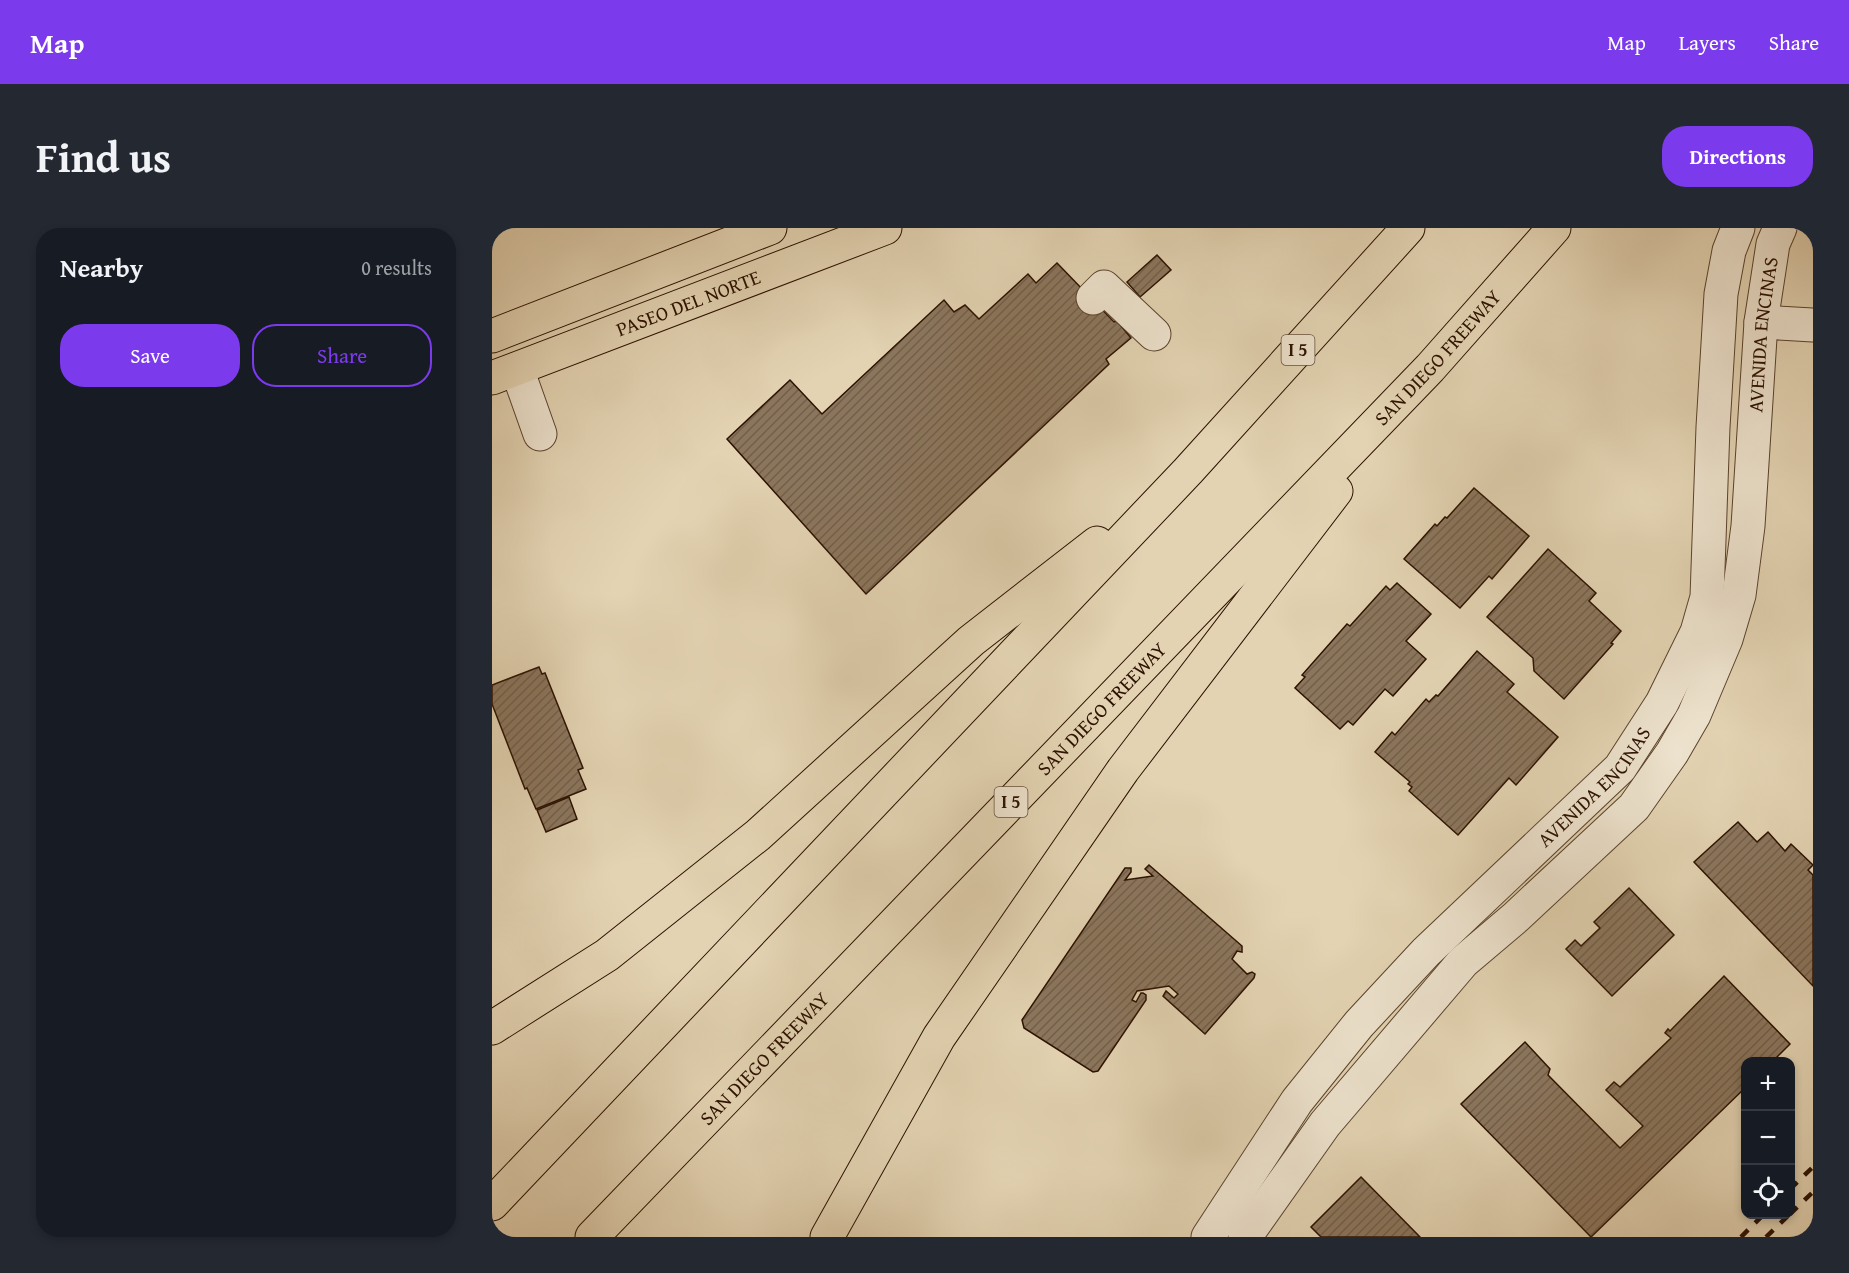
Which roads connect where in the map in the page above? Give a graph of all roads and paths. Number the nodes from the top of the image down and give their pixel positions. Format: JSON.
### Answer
{"nodes":[{"id":1,"x":770,"y":228,"type":"edge"},
{"id":2,"x":885,"y":228,"type":"edge"},
{"id":3,"x":1408,"y":228,"type":"edge"},
{"id":4,"x":1554,"y":228,"type":"edge"},
{"id":5,"x":1738,"y":228,"type":"edge"},
{"id":6,"x":1780,"y":228,"type":"edge"},
{"id":7,"x":1094,"y":298,"type":"dead end"},
{"id":8,"x":1761,"y":322,"type":"junction"},
{"id":9,"x":1813,"y":325,"type":"edge"},
{"id":10,"x":1154,"y":334,"type":"dead end"},
{"id":11,"x":492,"y":336,"type":"edge"},
{"id":12,"x":1430,"y":368,"type":"junction"},
{"id":13,"x":504,"y":374,"type":"edge"},
{"id":14,"x":540,"y":434,"type":"dead end"},
{"id":15,"x":1188,"y":471,"type":"junction"},
{"id":16,"x":492,"y":1028,"type":"edge"},
{"id":17,"x":492,"y":1204,"type":"edge"},
{"id":18,"x":592,"y":1237,"type":"edge"},
{"id":19,"x":827,"y":1237,"type":"edge"},
{"id":20,"x":1208,"y":1237,"type":"edge"},
{"id":21,"x":1245,"y":1237,"type":"edge"}],
"edges":[{"from":1,"to":11,"type":"main road","name":"PASEO DEL NORTE"},
{"from":2,"to":13,"type":"main road","name":"PASEO DEL NORTE"},
{"from":3,"to":15,"type":"main road","number":"I 5"},
{"from":4,"to":12,"type":"main road","name":"SAN DIEGO FREEWAY","number":"I 5"},
{"from":5,"to":20,"type":"street","name":"AVENIDA ENCINAS"},
{"from":6,"to":8,"type":"street","name":"AVENIDA ENCINAS"},
{"from":7,"to":10,"type":"street"},
{"from":8,"to":9,"type":"street"},
{"from":8,"to":21,"type":"street","name":"AVENIDA ENCINAS"},
{"from":12,"to":18,"type":"main road","name":"SAN DIEGO FREEWAY","number":"I 5"},
{"from":12,"to":19,"type":"main road"},
{"from":13,"to":14,"type":"street"},
{"from":15,"to":16,"type":"main road"},
{"from":15,"to":17,"type":"main road","number":"I 5"}]}
